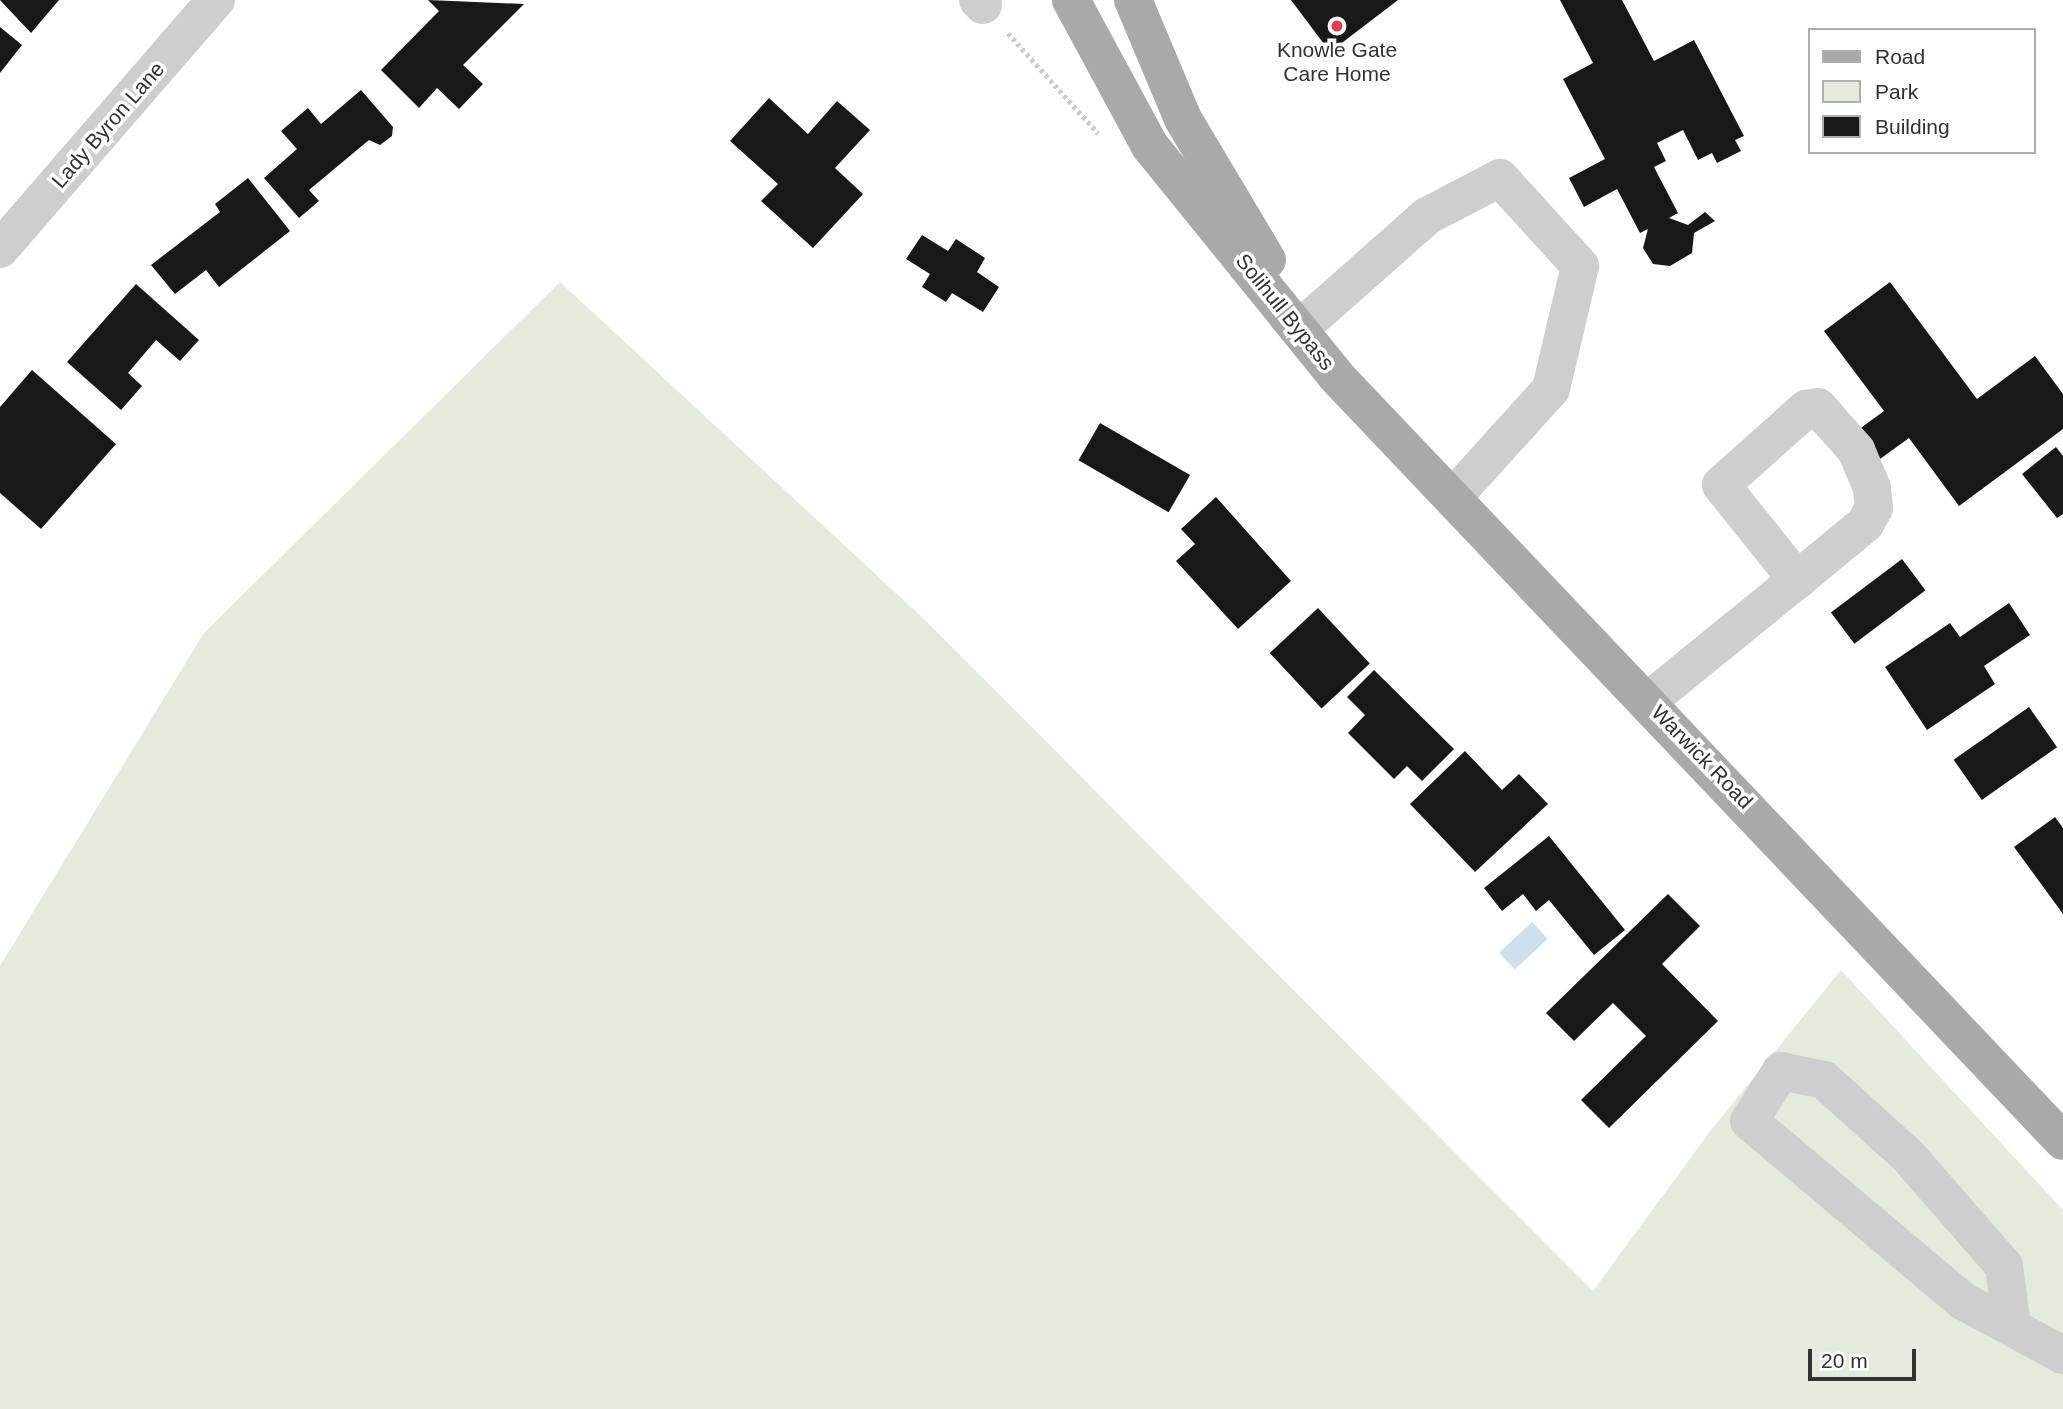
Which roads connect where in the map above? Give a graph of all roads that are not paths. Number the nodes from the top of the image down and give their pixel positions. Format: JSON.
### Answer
{"nodes":[{"id":1,"x":216,"y":0,"type":"edge"},
{"id":2,"x":1071,"y":0,"type":"edge"},
{"id":3,"x":1133,"y":0,"type":"edge"},
{"id":4,"x":0,"y":249,"type":"edge"},
{"id":5,"x":1305,"y":324,"type":"junction"},
{"id":6,"x":1336,"y":376,"type":"junction"},
{"id":7,"x":1453,"y":497,"type":"junction"},
{"id":8,"x":1797,"y":580,"type":"dead end"},
{"id":9,"x":1648,"y":701,"type":"junction"},
{"id":10,"x":2063,"y":1141,"type":"edge"},
{"id":11,"x":2012,"y":1327,"type":"junction"},
{"id":12,"x":2063,"y":1355,"type":"edge"}],
"edges":[{"from":1,"to":4,"type":"street","name":"Lady Byron Lane"},
{"from":2,"to":6,"type":"main road","name":"Solihull Bypass"},
{"from":3,"to":5,"type":"main road","name":"Solihull Bypass"},
{"from":5,"to":6,"type":"main road","name":"Solihull Bypass"},
{"from":5,"to":7,"type":"street"},
{"from":6,"to":7,"type":"main road","name":"Warwick Road"},
{"from":7,"to":9,"type":"main road","name":"Warwick Road"},
{"from":8,"to":9,"type":"street"},
{"from":9,"to":10,"type":"main road","name":"Warwick Road"},
{"from":11,"to":11,"type":"street"},
{"from":11,"to":12,"type":"street"}]}
